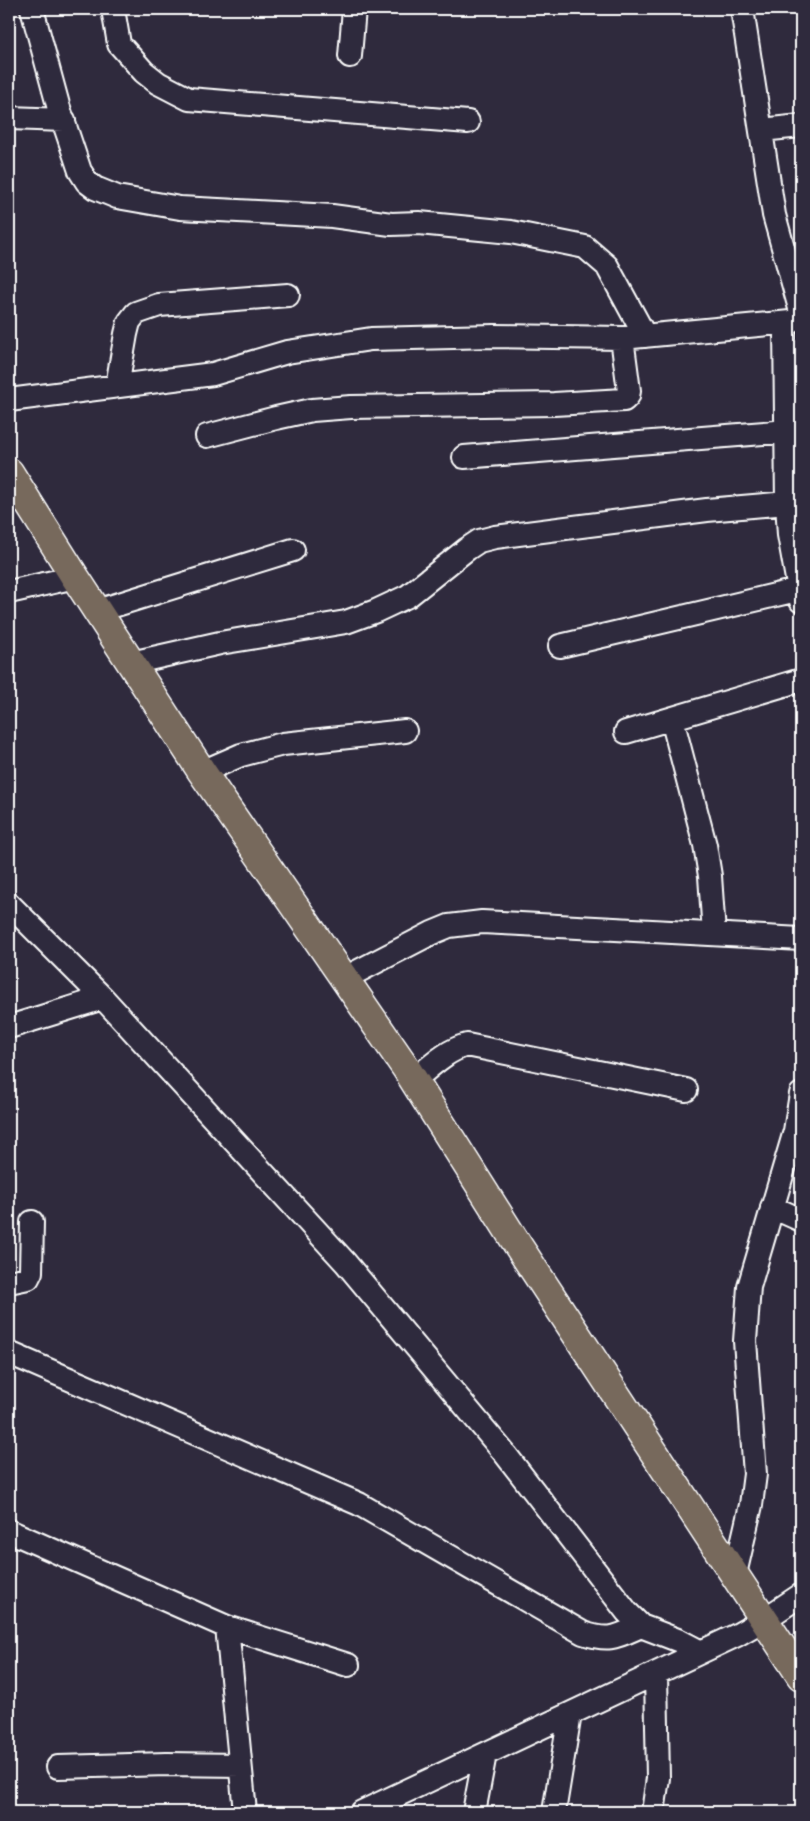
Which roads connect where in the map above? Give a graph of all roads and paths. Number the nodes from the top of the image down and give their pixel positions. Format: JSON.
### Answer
{"nodes":[{"id":1,"x":32,"y":9,"type":"edge"},
{"id":2,"x":113,"y":9,"type":"edge"},
{"id":3,"x":354,"y":9,"type":"edge"},
{"id":4,"x":742,"y":9,"type":"edge"},
{"id":5,"x":350,"y":56,"type":"dead end"},
{"id":6,"x":9,"y":118,"type":"edge"},
{"id":7,"x":64,"y":120,"type":"junction"},
{"id":8,"x":468,"y":122,"type":"dead end"},
{"id":9,"x":801,"y":126,"type":"edge"},
{"id":10,"x":761,"y":130,"type":"junction"},
{"id":11,"x":288,"y":295,"type":"dead end"},
{"id":12,"x":798,"y":317,"type":"edge"},
{"id":13,"x":645,"y":336,"type":"junction"},
{"id":14,"x":622,"y":338,"type":"junction"},
{"id":15,"x":117,"y":386,"type":"junction"},
{"id":16,"x":9,"y":400,"type":"edge"},
{"id":17,"x":794,"y":430,"type":"edge"},
{"id":18,"x":207,"y":436,"type":"dead end"},
{"id":19,"x":464,"y":457,"type":"dead end"},
{"id":20,"x":9,"y":472,"type":"edge"},
{"id":21,"x":786,"y":503,"type":"junction"},
{"id":22,"x":293,"y":550,"type":"dead end"},
{"id":23,"x":75,"y":577,"type":"junction"},
{"id":24,"x":9,"y":592,"type":"edge"},
{"id":25,"x":801,"y":593,"type":"edge"},
{"id":26,"x":97,"y":611,"type":"junction"},
{"id":27,"x":560,"y":646,"type":"dead end"},
{"id":28,"x":131,"y":663,"type":"junction"},
{"id":29,"x":801,"y":680,"type":"edge"},
{"id":30,"x":672,"y":719,"type":"junction"},
{"id":31,"x":405,"y":731,"type":"dead end"},
{"id":32,"x":626,"y":732,"type":"dead end"},
{"id":33,"x":202,"y":772,"type":"junction"},
{"id":34,"x":9,"y":904,"type":"edge"},
{"id":35,"x":714,"y":934,"type":"junction"},
{"id":36,"x":801,"y":939,"type":"edge"},
{"id":37,"x":345,"y":978,"type":"junction"},
{"id":38,"x":103,"y":998,"type":"junction"},
{"id":39,"x":9,"y":1027,"type":"edge"},
{"id":40,"x":414,"y":1080,"type":"junction"},
{"id":41,"x":686,"y":1090,"type":"dead end"},
{"id":42,"x":801,"y":1094,"type":"edge"},
{"id":43,"x":772,"y":1207,"type":"junction"},
{"id":44,"x":801,"y":1220,"type":"edge"},
{"id":45,"x":32,"y":1222,"type":"dead end"},
{"id":46,"x":9,"y":1282,"type":"edge"},
{"id":47,"x":9,"y":1353,"type":"edge"},
{"id":48,"x":9,"y":1531,"type":"edge"},
{"id":49,"x":735,"y":1574,"type":"junction"},
{"id":50,"x":801,"y":1595,"type":"edge"},
{"id":51,"x":765,"y":1619,"type":"junction"},
{"id":52,"x":641,"y":1626,"type":"junction"},
{"id":53,"x":227,"y":1627,"type":"junction"},
{"id":54,"x":701,"y":1652,"type":"junction"},
{"id":55,"x":348,"y":1665,"type":"dead end"},
{"id":56,"x":656,"y":1674,"type":"junction"},
{"id":57,"x":801,"y":1676,"type":"edge"},
{"id":58,"x":570,"y":1714,"type":"junction"},
{"id":59,"x":485,"y":1754,"type":"junction"},
{"id":60,"x":240,"y":1765,"type":"junction"},
{"id":61,"x":58,"y":1767,"type":"dead end"},
{"id":62,"x":382,"y":1808,"type":"edge"},
{"id":63,"x":244,"y":1812,"type":"edge"},
{"id":64,"x":362,"y":1812,"type":"edge"},
{"id":65,"x":474,"y":1812,"type":"edge"},
{"id":66,"x":554,"y":1812,"type":"edge"},
{"id":67,"x":654,"y":1812,"type":"edge"}],
"edges":[{"from":1,"to":7,"type":"street"},
{"from":2,"to":8,"type":"street"},
{"from":3,"to":5,"type":"street"},
{"from":4,"to":10,"type":"street"},
{"from":6,"to":7,"type":"street"},
{"from":7,"to":13,"type":"street"},
{"from":9,"to":10,"type":"street"},
{"from":10,"to":12,"type":"street"},
{"from":11,"to":15,"type":"street"},
{"from":12,"to":13,"type":"street"},
{"from":12,"to":17,"type":"street"},
{"from":13,"to":14,"type":"street"},
{"from":14,"to":15,"type":"street"},
{"from":14,"to":18,"type":"street"},
{"from":15,"to":16,"type":"street"},
{"from":17,"to":19,"type":"street"},
{"from":17,"to":21,"type":"street"},
{"from":20,"to":23,"type":"highway"},
{"from":21,"to":25,"type":"street"},
{"from":21,"to":28,"type":"street"},
{"from":22,"to":26,"type":"street"},
{"from":23,"to":24,"type":"street"},
{"from":23,"to":26,"type":"highway"},
{"from":25,"to":27,"type":"street"},
{"from":26,"to":28,"type":"highway"},
{"from":28,"to":33,"type":"highway"},
{"from":29,"to":30,"type":"street"},
{"from":30,"to":32,"type":"street"},
{"from":30,"to":35,"type":"street"},
{"from":31,"to":33,"type":"street"},
{"from":33,"to":37,"type":"highway"},
{"from":34,"to":38,"type":"street"},
{"from":35,"to":36,"type":"street"},
{"from":35,"to":37,"type":"street"},
{"from":37,"to":40,"type":"highway"},
{"from":38,"to":39,"type":"street"},
{"from":38,"to":52,"type":"street"},
{"from":40,"to":41,"type":"street"},
{"from":40,"to":49,"type":"highway"},
{"from":42,"to":43,"type":"street"},
{"from":43,"to":44,"type":"street"},
{"from":43,"to":49,"type":"street"},
{"from":45,"to":46,"type":"street"},
{"from":47,"to":52,"type":"street"},
{"from":48,"to":53,"type":"street"},
{"from":49,"to":51,"type":"highway"},
{"from":50,"to":51,"type":"street"},
{"from":51,"to":54,"type":"street"},
{"from":51,"to":57,"type":"highway"},
{"from":52,"to":54,"type":"street"},
{"from":53,"to":55,"type":"street"},
{"from":53,"to":60,"type":"street"},
{"from":54,"to":56,"type":"street"},
{"from":56,"to":58,"type":"street"},
{"from":56,"to":67,"type":"street"},
{"from":58,"to":59,"type":"street"},
{"from":58,"to":66,"type":"street"},
{"from":59,"to":62,"type":"street"},
{"from":59,"to":65,"type":"street"},
{"from":60,"to":61,"type":"street"},
{"from":60,"to":63,"type":"street"},
{"from":62,"to":64,"type":"street"}]}
